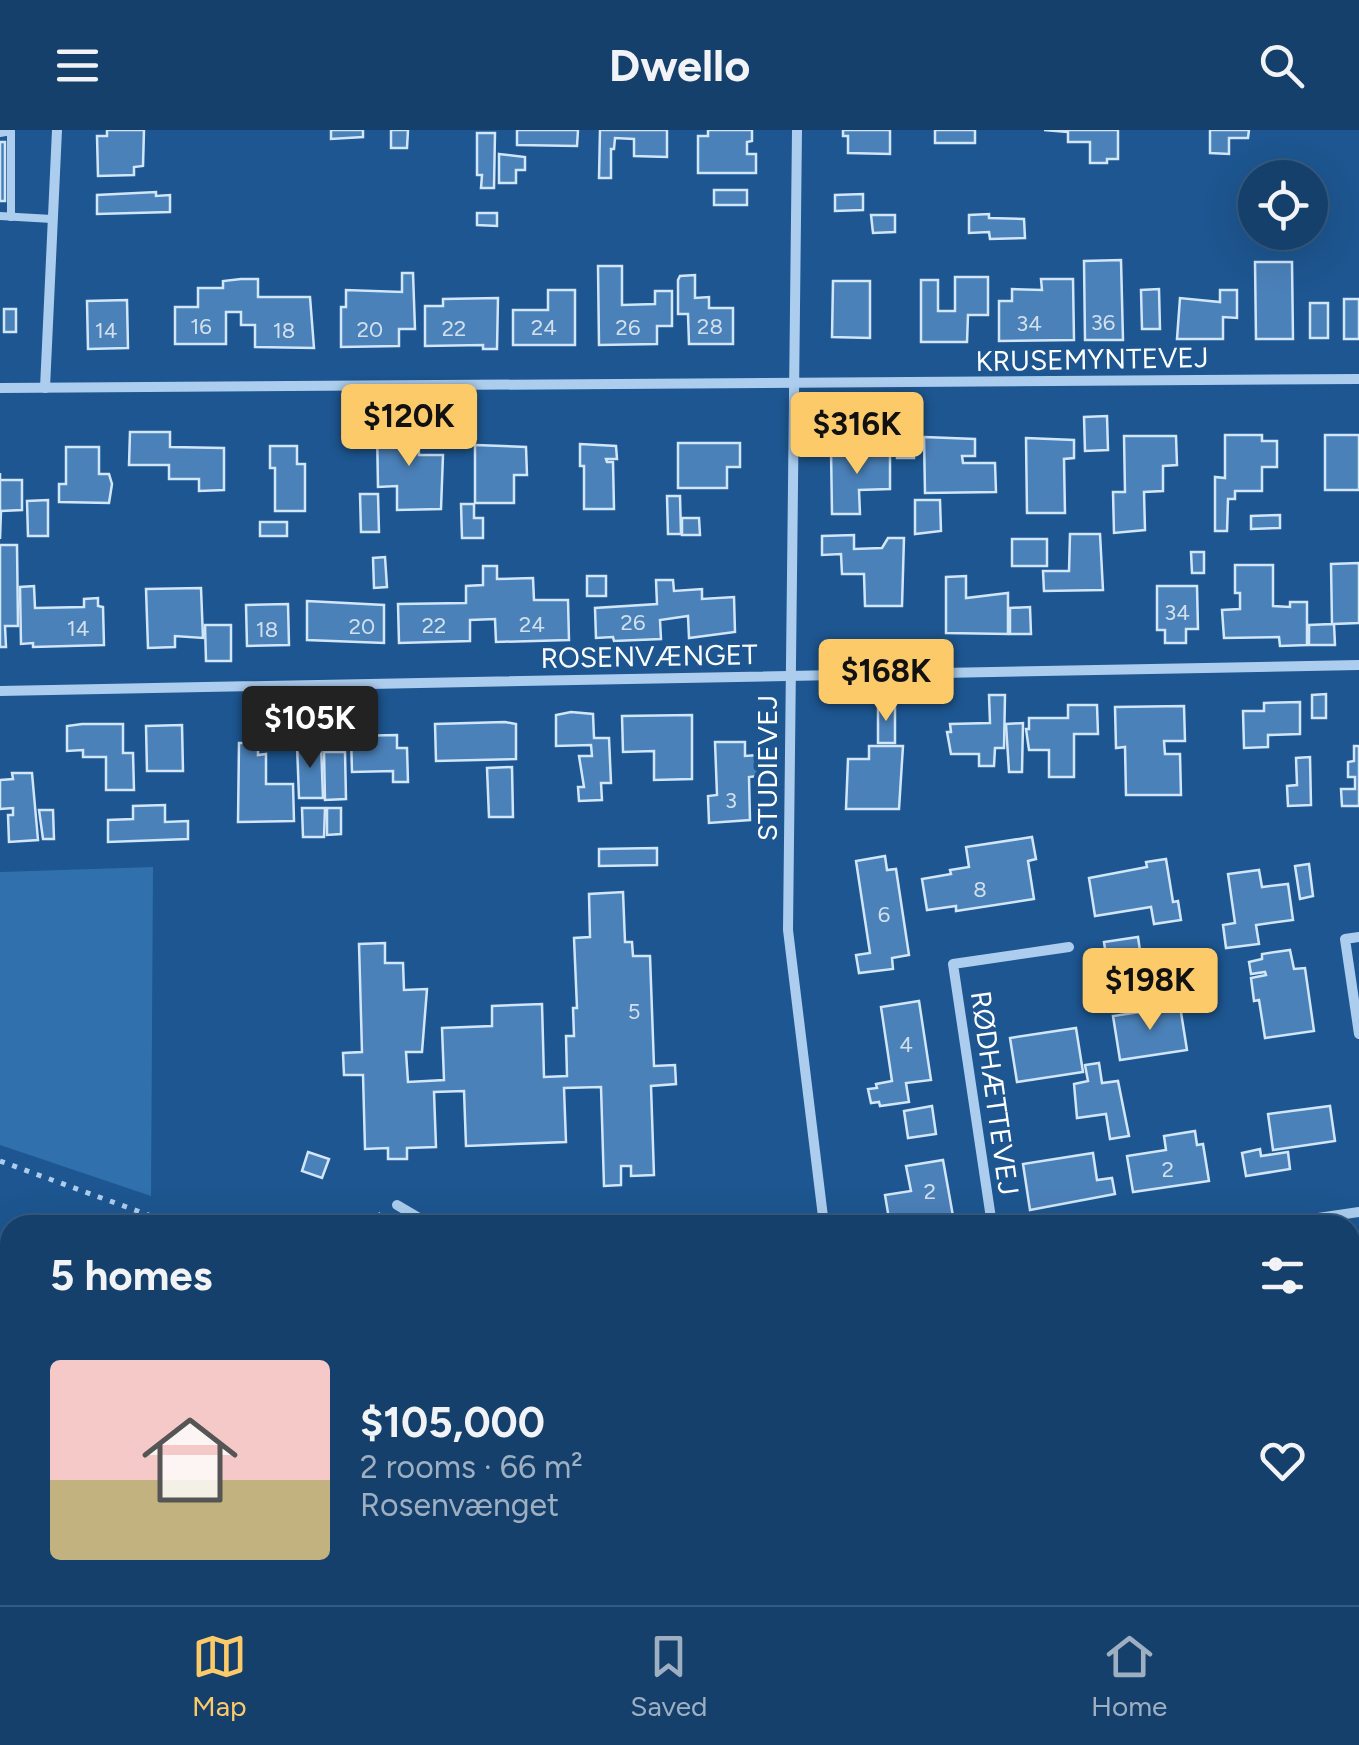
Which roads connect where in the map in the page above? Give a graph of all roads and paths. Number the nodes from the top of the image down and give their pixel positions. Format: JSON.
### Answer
{"nodes":[{"id":1,"x":12,"y":130,"type":"edge"},
{"id":2,"x":56,"y":130,"type":"edge"},
{"id":3,"x":798,"y":130,"type":"edge"},
{"id":4,"x":0,"y":133,"type":"edge"},
{"id":5,"x":0,"y":216,"type":"edge"},
{"id":6,"x":12,"y":217,"type":"junction"},
{"id":7,"x":52,"y":218,"type":"junction"},
{"id":8,"x":1359,"y":379,"type":"edge"},
{"id":9,"x":794,"y":385,"type":"junction"},
{"id":10,"x":0,"y":388,"type":"edge"},
{"id":11,"x":45,"y":388,"type":"junction"},
{"id":12,"x":1359,"y":665,"type":"edge"},
{"id":13,"x":790,"y":676,"type":"junction"},
{"id":14,"x":0,"y":691,"type":"edge"},
{"id":15,"x":1359,"y":937,"type":"edge"},
{"id":16,"x":1068,"y":947,"type":"dead end"},
{"id":17,"x":1359,"y":1034,"type":"edge"},
{"id":18,"x":0,"y":1161,"type":"edge"},
{"id":19,"x":397,"y":1205,"type":"joint"},
{"id":20,"x":148,"y":1215,"type":"edge"},
{"id":21,"x":380,"y":1215,"type":"edge"},
{"id":22,"x":414,"y":1215,"type":"edge"},
{"id":23,"x":823,"y":1215,"type":"edge"},
{"id":24,"x":991,"y":1215,"type":"edge"}],
"edges":[{"from":1,"to":4,"type":"lane"},
{"from":1,"to":6,"type":"lane"},
{"from":2,"to":7,"type":"street"},
{"from":3,"to":9,"type":"street","name":"STUDIEVEJ"},
{"from":5,"to":6,"type":"lane"},
{"from":6,"to":7,"type":"lane"},
{"from":7,"to":11,"type":"street"},
{"from":8,"to":9,"type":"street","name":"KRUSEMYNTEVEJ"},
{"from":9,"to":11,"type":"street","name":"KRUSEMYNTEVEJ"},
{"from":9,"to":13,"type":"street","name":"STUDIEVEJ"},
{"from":10,"to":11,"type":"street","name":"KRUSEMYNTEVEJ"},
{"from":12,"to":13,"type":"street","name":"ROSENVÆNGET"},
{"from":13,"to":14,"type":"street","name":"ROSENVÆNGET"},
{"from":13,"to":23,"type":"street","name":"STUDIEVEJ"},
{"from":15,"to":17,"type":"street"},
{"from":16,"to":24,"type":"street","name":"RØDHÆTTEVEJ"},
{"from":18,"to":20,"type":"path"},
{"from":19,"to":21,"type":"path"},
{"from":19,"to":22,"type":"street"}]}
